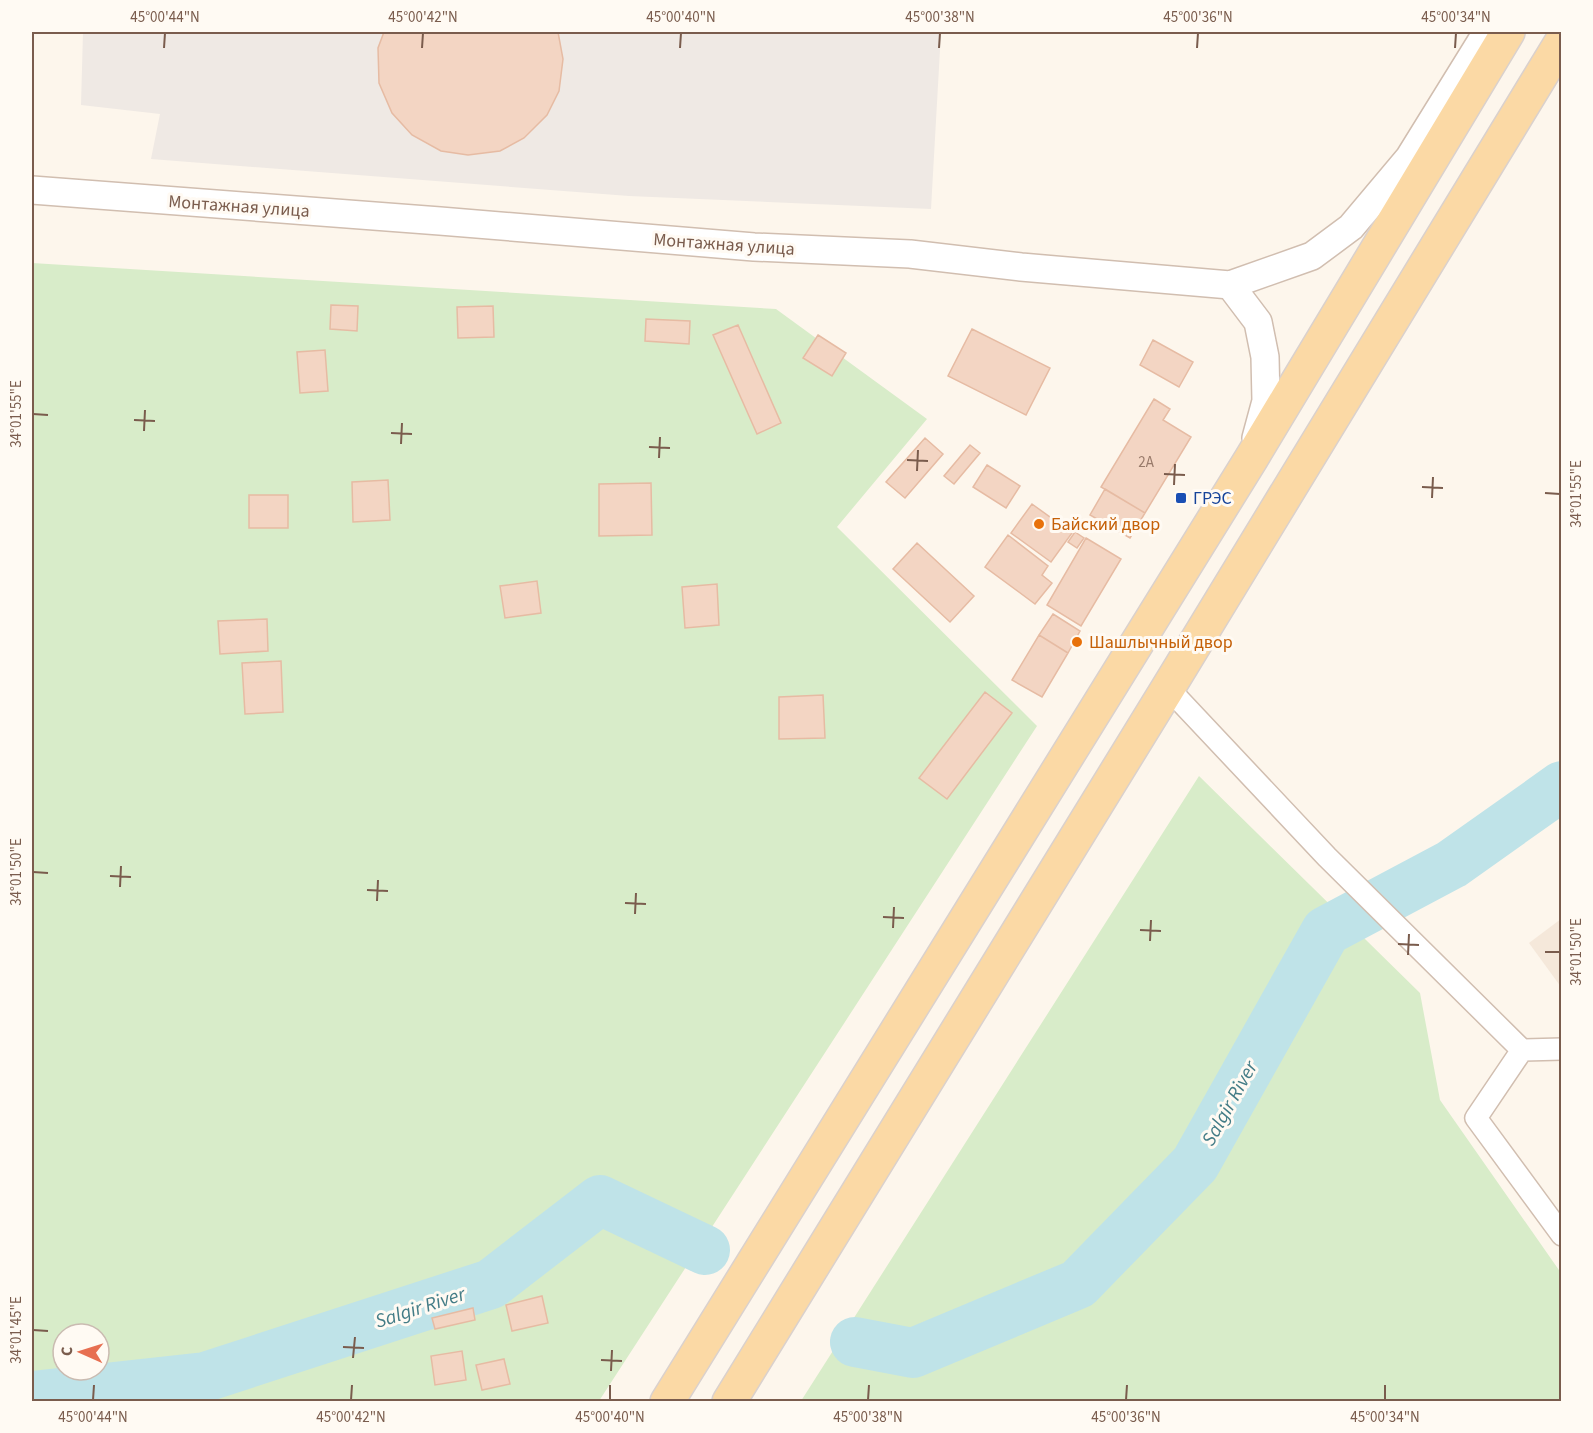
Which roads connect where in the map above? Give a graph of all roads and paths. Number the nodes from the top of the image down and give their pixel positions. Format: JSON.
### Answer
{"nodes":[{"id":1,"x":1486,"y":32,"type":"edge"},
{"id":2,"x":1508,"y":32,"type":"edge"},
{"id":3,"x":1562,"y":41,"type":"edge"},
{"id":4,"x":32,"y":190,"type":"edge"},
{"id":5,"x":1230,"y":285,"type":"junction"},
{"id":6,"x":1251,"y":459,"type":"junction"},
{"id":7,"x":1168,"y":688,"type":"junction"},
{"id":8,"x":1562,"y":1049,"type":"edge"},
{"id":9,"x":1522,"y":1050,"type":"junction"},
{"id":10,"x":1562,"y":1235,"type":"edge"},
{"id":11,"x":666,"y":1401,"type":"edge"},
{"id":12,"x":729,"y":1401,"type":"edge"}],
"edges":[{"from":1,"to":5,"type":"street"},
{"from":2,"to":6,"type":"main road"},
{"from":3,"to":7,"type":"main road"},
{"from":4,"to":5,"type":"street","name":"Монтажная улица"},
{"from":5,"to":6,"type":"street"},
{"from":6,"to":11,"type":"main road"},
{"from":7,"to":9,"type":"street"},
{"from":7,"to":12,"type":"main road"},
{"from":8,"to":9,"type":"street"},
{"from":9,"to":10,"type":"street"}]}
